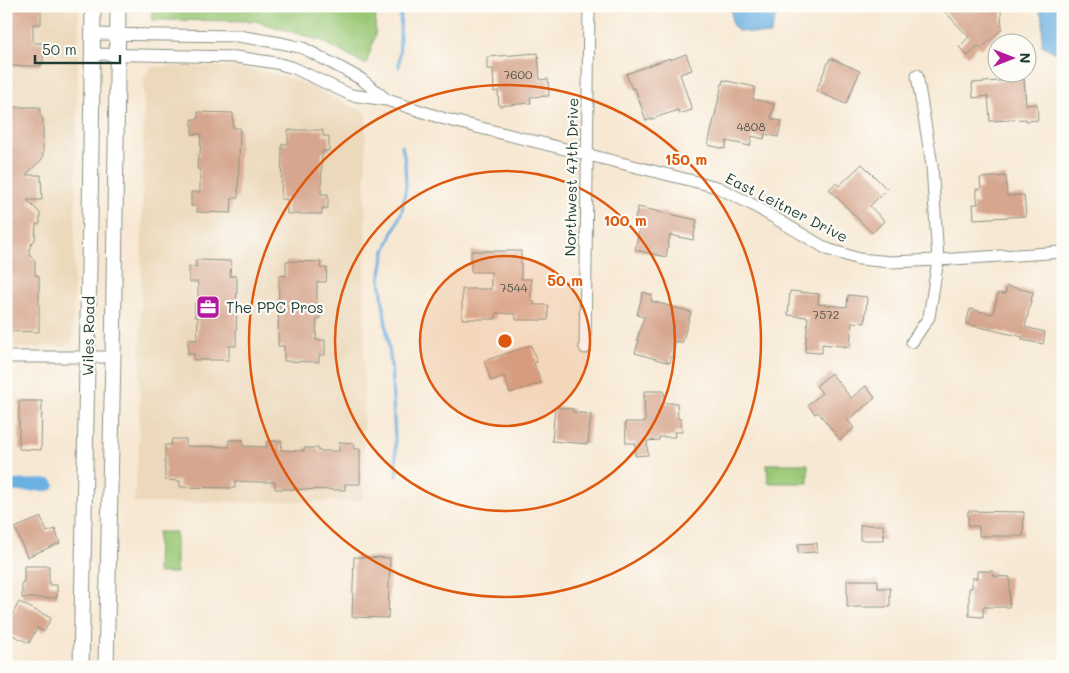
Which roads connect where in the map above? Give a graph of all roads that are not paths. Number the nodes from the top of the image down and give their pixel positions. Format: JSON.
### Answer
{"nodes":[{"id":1,"x":93,"y":6,"type":"edge"},
{"id":2,"x":118,"y":6,"type":"edge"},
{"id":3,"x":589,"y":6,"type":"edge"},
{"id":4,"x":92,"y":34,"type":"junction"},
{"id":5,"x":118,"y":34,"type":"junction"},
{"id":6,"x":189,"y":35,"type":"junction"},
{"id":7,"x":281,"y":43,"type":"junction"},
{"id":8,"x":92,"y":54,"type":"junction"},
{"id":9,"x":117,"y":55,"type":"junction"},
{"id":10,"x":189,"y":56,"type":"junction"},
{"id":11,"x":276,"y":63,"type":"junction"},
{"id":12,"x":917,"y":75,"type":"dead end"},
{"id":13,"x":387,"y":100,"type":"junction"},
{"id":14,"x":586,"y":154,"type":"junction"},
{"id":15,"x":1063,"y":252,"type":"edge"},
{"id":16,"x":938,"y":260,"type":"junction"},
{"id":17,"x":912,"y":342,"type":"dead end"},
{"id":18,"x":585,"y":348,"type":"dead end"},
{"id":19,"x":87,"y":356,"type":"junction"},
{"id":20,"x":6,"y":357,"type":"edge"},
{"id":21,"x":113,"y":357,"type":"junction"},
{"id":22,"x":81,"y":667,"type":"edge"},
{"id":23,"x":106,"y":667,"type":"edge"}],
"edges":[{"from":1,"to":4,"type":"main road","name":"Wiles Road"},
{"from":2,"to":5,"type":"main road","name":"Wiles Road"},
{"from":3,"to":14,"type":"street","name":"Northwest 47th Drive"},
{"from":4,"to":5,"type":"street","name":"East Leitner Drive"},
{"from":4,"to":8,"type":"main road","name":"Wiles Road"},
{"from":5,"to":6,"type":"street","name":"East Leitner Drive"},
{"from":5,"to":9,"type":"main road","name":"Wiles Road"},
{"from":6,"to":7,"type":"street","name":"East Leitner Drive"},
{"from":6,"to":10,"type":"street"},
{"from":7,"to":11,"type":"street"},
{"from":7,"to":13,"type":"street","name":"East Leitner Drive"},
{"from":8,"to":9,"type":"street","name":"East Leitner Drive"},
{"from":8,"to":19,"type":"main road","name":"Wiles Road"},
{"from":9,"to":10,"type":"street","name":"East Leitner Drive"},
{"from":9,"to":21,"type":"main road","name":"Wiles Road"},
{"from":10,"to":11,"type":"street","name":"East Leitner Drive"},
{"from":11,"to":13,"type":"street","name":"East Leitner Drive"},
{"from":12,"to":16,"type":"street"},
{"from":13,"to":14,"type":"street","name":"East Leitner Drive"},
{"from":14,"to":16,"type":"street","name":"East Leitner Drive"},
{"from":14,"to":18,"type":"street","name":"Northwest 47th Drive"},
{"from":15,"to":16,"type":"street","name":"East Leitner Drive"},
{"from":16,"to":17,"type":"street"},
{"from":19,"to":20,"type":"street"},
{"from":19,"to":21,"type":"street"},
{"from":19,"to":22,"type":"main road","name":"Wiles Road"},
{"from":21,"to":23,"type":"main road","name":"Wiles Road"}]}
